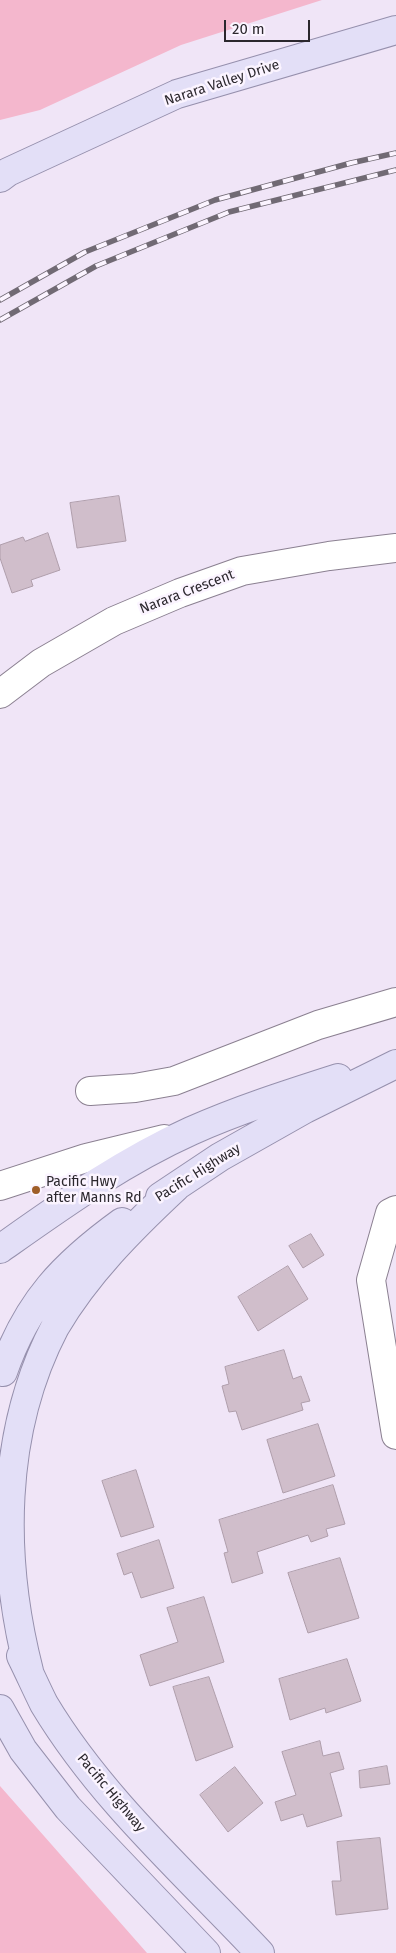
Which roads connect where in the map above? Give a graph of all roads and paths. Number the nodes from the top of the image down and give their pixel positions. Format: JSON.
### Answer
{"nodes":[{"id":1,"x":396,"y":30,"type":"edge"},
{"id":2,"x":0,"y":178,"type":"edge"},
{"id":3,"x":396,"y":548,"type":"edge"},
{"id":4,"x":0,"y":694,"type":"edge"},
{"id":5,"x":396,"y":1002,"type":"edge"},
{"id":6,"x":396,"y":1059,"type":"edge"},
{"id":7,"x":396,"y":1064,"type":"edge"},
{"id":8,"x":90,"y":1091,"type":"dead end"},
{"id":9,"x":190,"y":1132,"type":"junction"},
{"id":10,"x":0,"y":1186,"type":"edge"},
{"id":11,"x":176,"y":1187,"type":"junction"},
{"id":12,"x":396,"y":1210,"type":"edge"},
{"id":13,"x":0,"y":1250,"type":"edge"},
{"id":14,"x":0,"y":1333,"type":"edge"},
{"id":15,"x":2,"y":1376,"type":"edge"},
{"id":16,"x":396,"y":1435,"type":"edge"},
{"id":17,"x":0,"y":1606,"type":"edge"},
{"id":18,"x":28,"y":1672,"type":"junction"},
{"id":19,"x":0,"y":1709,"type":"edge"},
{"id":20,"x":206,"y":1953,"type":"edge"},
{"id":21,"x":260,"y":1953,"type":"edge"}],
"edges":[{"from":1,"to":2,"type":"main road","name":"Narara Valley Drive"},
{"from":3,"to":4,"type":"street","name":"Narara Crescent"},
{"from":5,"to":8,"type":"street"},
{"from":6,"to":9,"type":"main road"},
{"from":7,"to":11,"type":"main road","name":"Pacific Highway"},
{"from":9,"to":10,"type":"street"},
{"from":9,"to":13,"type":"main road"},
{"from":11,"to":15,"type":"main road","name":"Pacific Highway"},
{"from":11,"to":18,"type":"main road"},
{"from":12,"to":16,"type":"street"},
{"from":14,"to":15,"type":"main road"},
{"from":17,"to":18,"type":"main road","name":"Pacific Highway"},
{"from":18,"to":21,"type":"main road","name":"Pacific Highway"},
{"from":19,"to":20,"type":"main road"}]}
